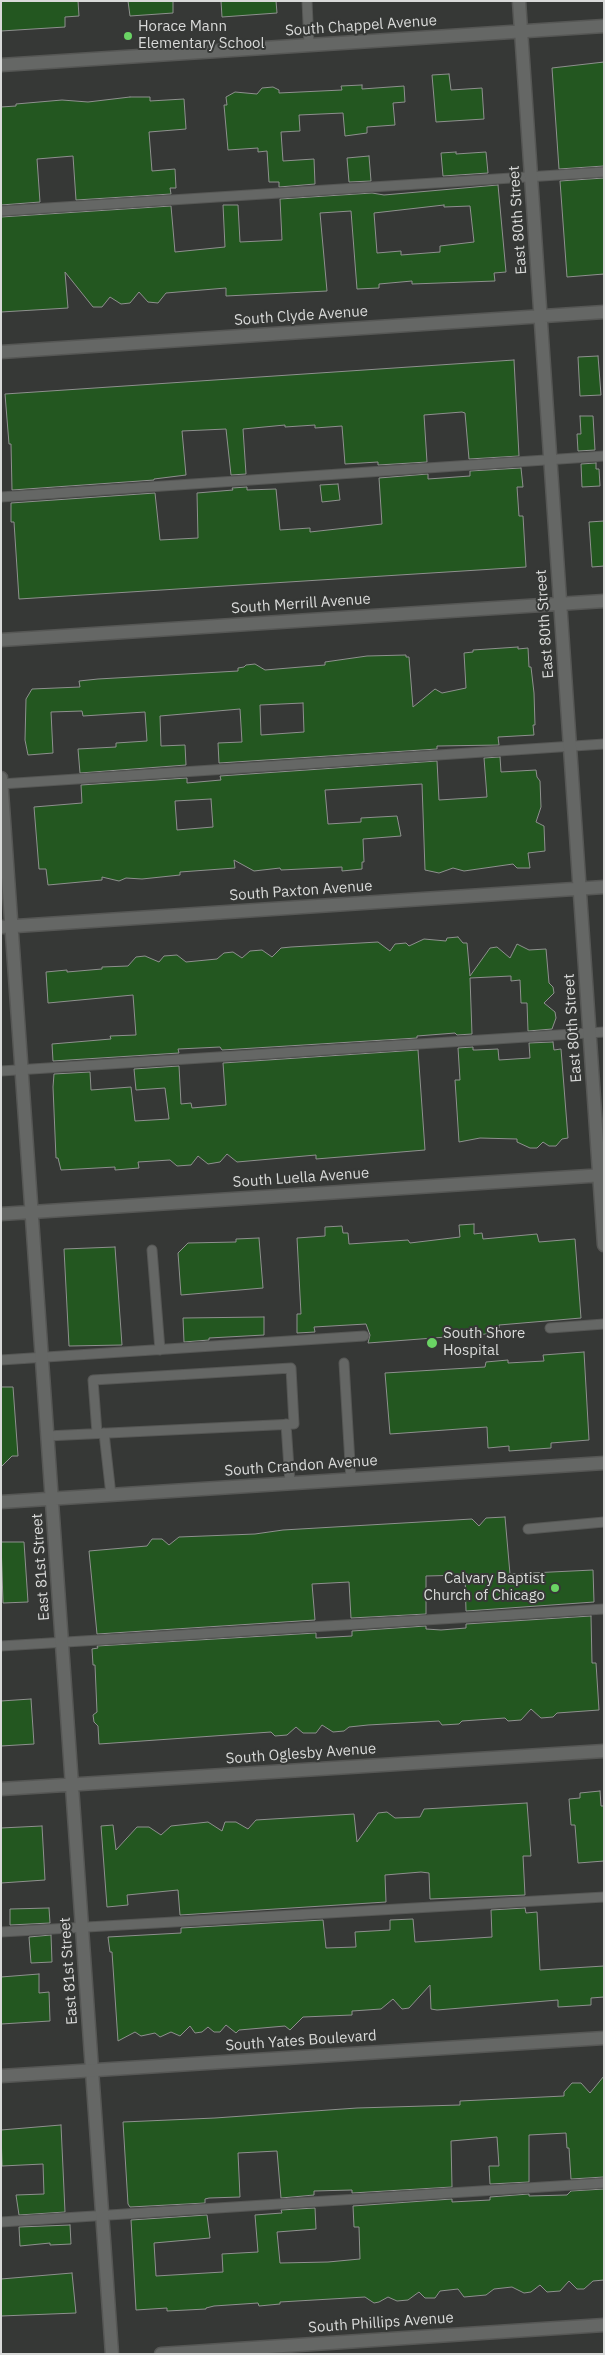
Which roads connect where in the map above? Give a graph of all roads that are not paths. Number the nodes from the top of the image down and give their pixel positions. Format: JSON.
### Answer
{"nodes":[{"id":1,"x":307,"y":1,"type":"edge"},
{"id":2,"x":519,"y":1,"type":"edge"},
{"id":3,"x":604,"y":26,"type":"edge"},
{"id":4,"x":521,"y":32,"type":"junction"},
{"id":5,"x":309,"y":45,"type":"junction"},
{"id":6,"x":1,"y":66,"type":"edge"},
{"id":7,"x":604,"y":172,"type":"edge"},
{"id":8,"x":531,"y":176,"type":"junction"},
{"id":9,"x":1,"y":211,"type":"edge"},
{"id":10,"x":604,"y":312,"type":"edge"},
{"id":11,"x":540,"y":316,"type":"junction"},
{"id":12,"x":1,"y":352,"type":"edge"},
{"id":13,"x":604,"y":456,"type":"edge"},
{"id":14,"x":550,"y":459,"type":"junction"},
{"id":15,"x":1,"y":496,"type":"edge"},
{"id":16,"x":604,"y":601,"type":"edge"},
{"id":17,"x":560,"y":604,"type":"junction"},
{"id":18,"x":1,"y":640,"type":"edge"},
{"id":19,"x":604,"y":744,"type":"edge"},
{"id":20,"x":570,"y":746,"type":"junction"},
{"id":21,"x":1,"y":778,"type":"edge"},
{"id":22,"x":1,"y":784,"type":"edge"},
{"id":23,"x":604,"y":887,"type":"edge"},
{"id":24,"x":580,"y":889,"type":"junction"},
{"id":25,"x":6,"y":927,"type":"edge"},
{"id":26,"x":604,"y":1032,"type":"edge"},
{"id":27,"x":590,"y":1033,"type":"junction"},
{"id":28,"x":22,"y":1070,"type":"junction"},
{"id":29,"x":1,"y":1071,"type":"edge"},
{"id":30,"x":601,"y":1175,"type":"edge"},
{"id":31,"x":32,"y":1212,"type":"junction"},
{"id":32,"x":1,"y":1214,"type":"edge"},
{"id":33,"x":604,"y":1245,"type":"edge"},
{"id":34,"x":152,"y":1250,"type":"dead end"},
{"id":35,"x":604,"y":1324,"type":"edge"},
{"id":36,"x":550,"y":1328,"type":"dead end"},
{"id":37,"x":364,"y":1336,"type":"dead end"},
{"id":38,"x":160,"y":1350,"type":"junction"},
{"id":39,"x":42,"y":1358,"type":"junction"},
{"id":40,"x":1,"y":1360,"type":"edge"},
{"id":41,"x":344,"y":1363,"type":"dead end"},
{"id":42,"x":286,"y":1424,"type":"junction"},
{"id":43,"x":101,"y":1433,"type":"junction"},
{"id":44,"x":48,"y":1436,"type":"junction"},
{"id":45,"x":604,"y":1463,"type":"edge"},
{"id":46,"x":351,"y":1480,"type":"junction"},
{"id":47,"x":290,"y":1484,"type":"junction"},
{"id":48,"x":111,"y":1495,"type":"junction"},
{"id":49,"x":52,"y":1499,"type":"junction"},
{"id":50,"x":1,"y":1502,"type":"edge"},
{"id":51,"x":604,"y":1522,"type":"edge"},
{"id":52,"x":528,"y":1529,"type":"dead end"},
{"id":53,"x":604,"y":1609,"type":"edge"},
{"id":54,"x":62,"y":1642,"type":"junction"},
{"id":55,"x":1,"y":1646,"type":"edge"},
{"id":56,"x":604,"y":1751,"type":"edge"},
{"id":57,"x":72,"y":1785,"type":"junction"},
{"id":58,"x":1,"y":1789,"type":"edge"},
{"id":59,"x":604,"y":1897,"type":"edge"},
{"id":60,"x":82,"y":1927,"type":"junction"},
{"id":61,"x":1,"y":1932,"type":"edge"},
{"id":62,"x":604,"y":2038,"type":"edge"},
{"id":63,"x":92,"y":2070,"type":"junction"},
{"id":64,"x":1,"y":2076,"type":"edge"},
{"id":65,"x":604,"y":2184,"type":"edge"},
{"id":66,"x":102,"y":2215,"type":"junction"},
{"id":67,"x":1,"y":2222,"type":"edge"},
{"id":68,"x":604,"y":2325,"type":"edge"},
{"id":69,"x":112,"y":2354,"type":"edge"},
{"id":70,"x":160,"y":2354,"type":"edge"}],
"edges":[{"from":1,"to":5,"type":"lane"},
{"from":2,"to":4,"type":"street","name":"East 80th Street"},
{"from":3,"to":4,"type":"street","name":"South Chappel Avenue"},
{"from":4,"to":5,"type":"street","name":"South Chappel Avenue"},
{"from":4,"to":8,"type":"street","name":"East 80th Street"},
{"from":5,"to":6,"type":"street","name":"South Chappel Avenue"},
{"from":7,"to":8,"type":"lane"},
{"from":8,"to":9,"type":"lane"},
{"from":8,"to":11,"type":"street","name":"East 80th Street"},
{"from":10,"to":11,"type":"street","name":"South Clyde Avenue"},
{"from":11,"to":12,"type":"street","name":"South Clyde Avenue"},
{"from":11,"to":14,"type":"street","name":"East 80th Street"},
{"from":13,"to":14,"type":"lane"},
{"from":14,"to":15,"type":"lane"},
{"from":14,"to":17,"type":"street","name":"East 80th Street"},
{"from":16,"to":17,"type":"street","name":"South Merrill Avenue"},
{"from":17,"to":18,"type":"street","name":"South Merrill Avenue"},
{"from":17,"to":20,"type":"street","name":"East 80th Street"},
{"from":19,"to":20,"type":"lane"},
{"from":20,"to":22,"type":"lane"},
{"from":20,"to":24,"type":"street","name":"East 80th Street"},
{"from":21,"to":22,"type":"street","name":"East 81st Street"},
{"from":22,"to":25,"type":"street","name":"East 81st Street"},
{"from":23,"to":24,"type":"street","name":"South Paxton Avenue"},
{"from":24,"to":25,"type":"street","name":"South Paxton Avenue"},
{"from":24,"to":27,"type":"street","name":"East 80th Street"},
{"from":25,"to":28,"type":"street","name":"East 81st Street"},
{"from":26,"to":27,"type":"lane"},
{"from":27,"to":28,"type":"lane"},
{"from":27,"to":30,"type":"street","name":"East 80th Street"},
{"from":28,"to":29,"type":"lane"},
{"from":28,"to":31,"type":"street","name":"East 81st Street"},
{"from":30,"to":31,"type":"street","name":"South Luella Avenue"},
{"from":30,"to":33,"type":"street","name":"East 80th Street"},
{"from":31,"to":32,"type":"street","name":"South Luella Avenue"},
{"from":31,"to":39,"type":"street","name":"East 81st Street"},
{"from":34,"to":38,"type":"lane"},
{"from":35,"to":36,"type":"lane"},
{"from":37,"to":38,"type":"lane"},
{"from":38,"to":39,"type":"lane"},
{"from":39,"to":40,"type":"lane"},
{"from":39,"to":44,"type":"street","name":"East 81st Street"},
{"from":41,"to":46,"type":"lane"},
{"from":42,"to":43,"type":"lane"},
{"from":42,"to":43,"type":"lane"},
{"from":42,"to":47,"type":"lane"},
{"from":43,"to":44,"type":"lane"},
{"from":43,"to":48,"type":"lane"},
{"from":44,"to":49,"type":"street","name":"East 81st Street"},
{"from":45,"to":46,"type":"street","name":"South Crandon Avenue"},
{"from":46,"to":47,"type":"street","name":"South Crandon Avenue"},
{"from":47,"to":48,"type":"street","name":"South Crandon Avenue"},
{"from":48,"to":49,"type":"street","name":"South Crandon Avenue"},
{"from":49,"to":50,"type":"street","name":"South Crandon Avenue"},
{"from":49,"to":54,"type":"street","name":"East 81st Street"},
{"from":51,"to":52,"type":"lane"},
{"from":53,"to":54,"type":"lane"},
{"from":54,"to":55,"type":"lane"},
{"from":54,"to":57,"type":"street","name":"East 81st Street"},
{"from":56,"to":57,"type":"street","name":"South Oglesby Avenue"},
{"from":57,"to":58,"type":"street","name":"South Oglesby Avenue"},
{"from":57,"to":60,"type":"street","name":"East 81st Street"},
{"from":59,"to":60,"type":"lane"},
{"from":60,"to":61,"type":"lane"},
{"from":60,"to":63,"type":"street","name":"East 81st Street"},
{"from":62,"to":63,"type":"street","name":"South Yates Boulevard"},
{"from":63,"to":64,"type":"street","name":"South Yates Boulevard"},
{"from":63,"to":66,"type":"street","name":"East 81st Street"},
{"from":65,"to":66,"type":"lane"},
{"from":66,"to":67,"type":"lane"},
{"from":66,"to":69,"type":"street","name":"East 81st Street"},
{"from":68,"to":70,"type":"street","name":"South Phillips Avenue"}]}
